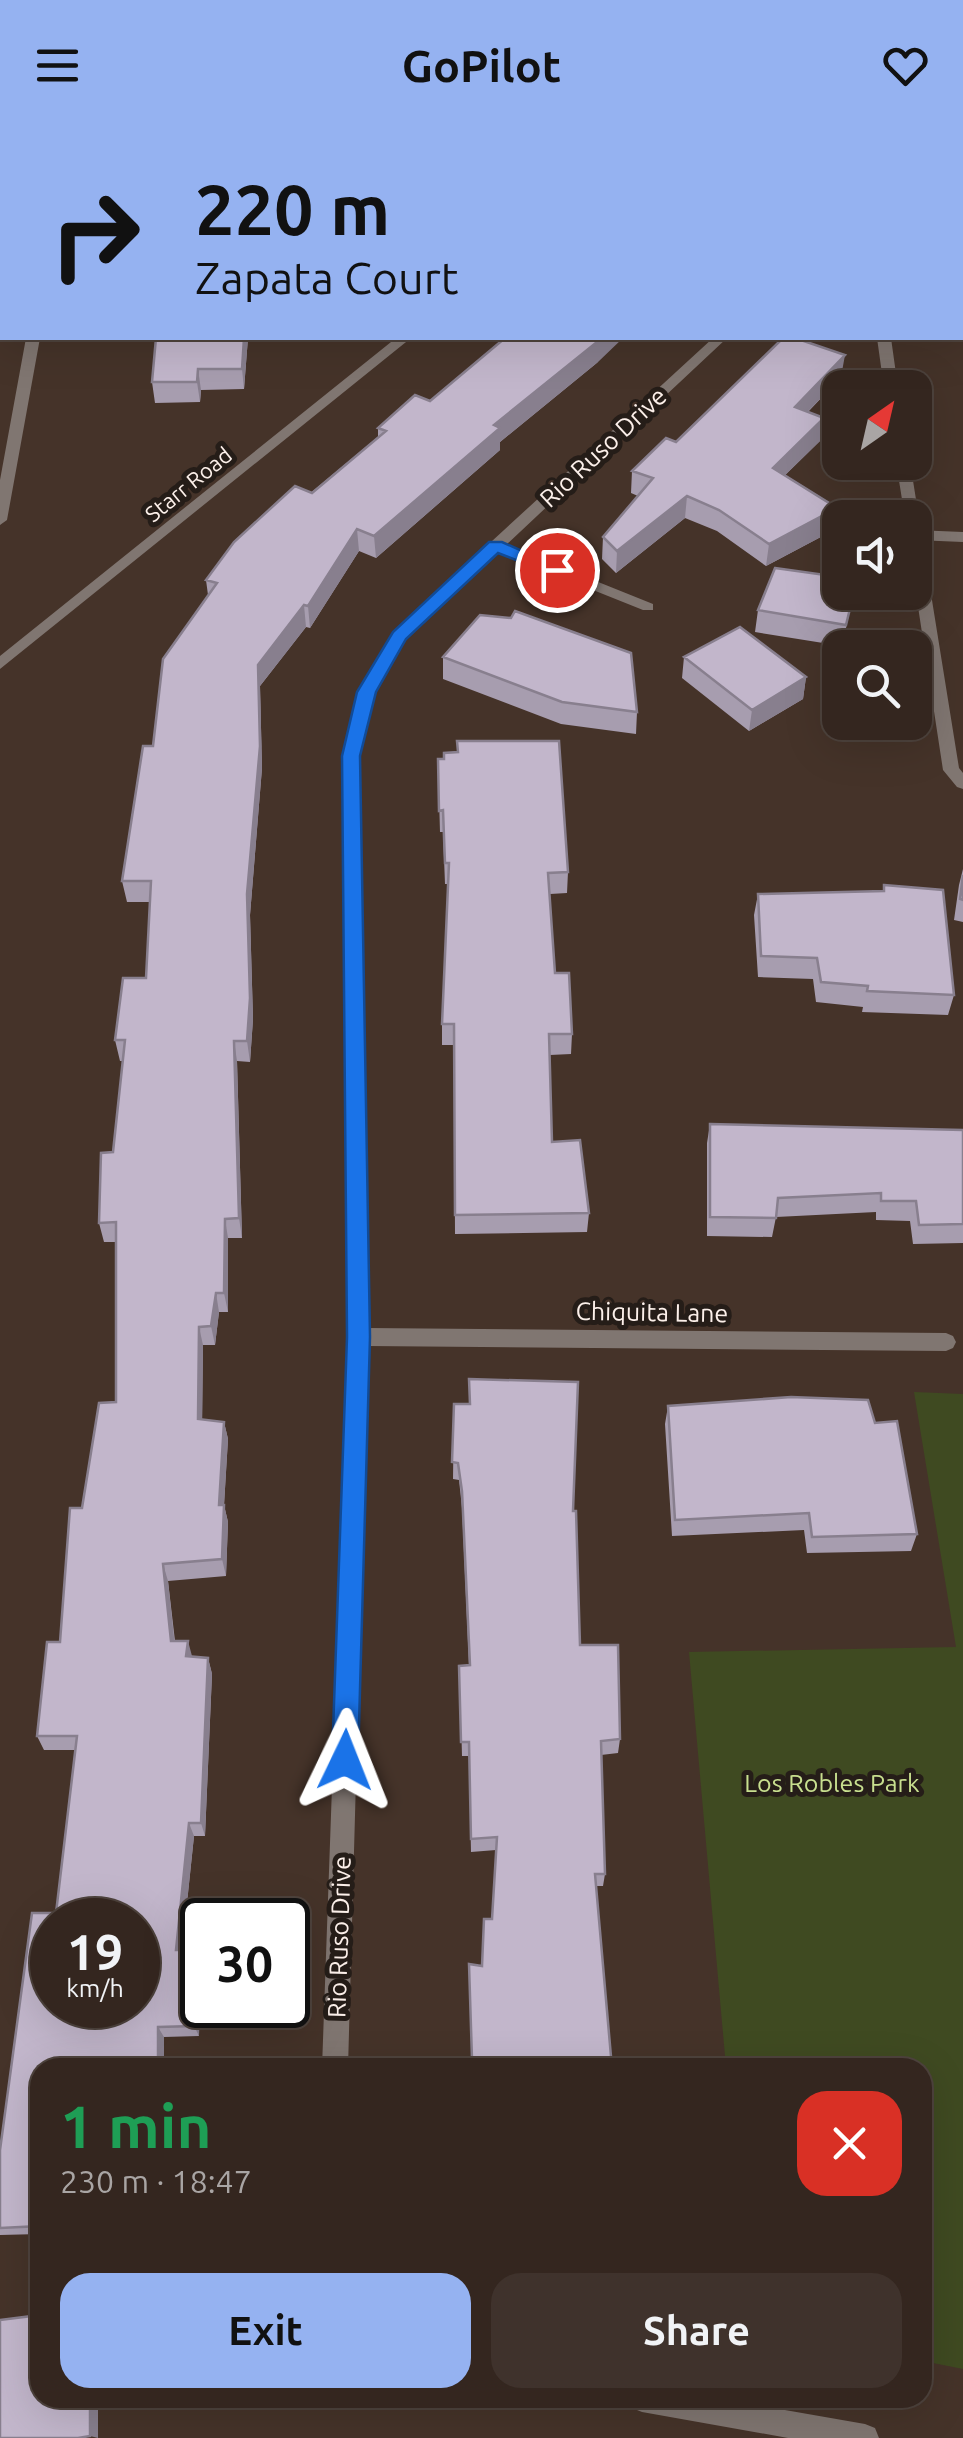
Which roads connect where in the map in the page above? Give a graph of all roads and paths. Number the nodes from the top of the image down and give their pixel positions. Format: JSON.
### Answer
{"nodes":[{"id":1,"x":32,"y":340,"type":"edge"},
{"id":2,"x":402,"y":340,"type":"edge"},
{"id":3,"x":718,"y":340,"type":"edge"},
{"id":4,"x":884,"y":340,"type":"edge"},
{"id":5,"x":888,"y":370,"type":"edge"},
{"id":6,"x":0,"y":520,"type":"edge"},
{"id":7,"x":961,"y":534,"type":"edge"},
{"id":8,"x":932,"y":536,"type":"edge"},
{"id":9,"x":496,"y":546,"type":"junction"},
{"id":10,"x":648,"y":607,"type":"dead end"},
{"id":11,"x":926,"y":610,"type":"edge"},
{"id":12,"x":0,"y":664,"type":"edge"},
{"id":13,"x":963,"y":783,"type":"edge"},
{"id":14,"x":358,"y":1337,"type":"junction"},
{"id":15,"x":946,"y":1342,"type":"dead end"},
{"id":16,"x":335,"y":2058,"type":"edge"},
{"id":17,"x":698,"y":2408,"type":"edge"},
{"id":18,"x":865,"y":2438,"type":"edge"}],
"edges":[{"from":1,"to":6,"type":"street"},
{"from":2,"to":12,"type":"street","name":"Starr Road"},
{"from":3,"to":9,"type":"street","name":"Rio Ruso Drive"},
{"from":4,"to":5,"type":"street"},
{"from":7,"to":8,"type":"street"},
{"from":9,"to":10,"type":"street"},
{"from":9,"to":14,"type":"street","name":"Rio Ruso Drive"},
{"from":11,"to":13,"type":"street"},
{"from":14,"to":15,"type":"street","name":"Chiquita Lane"},
{"from":14,"to":16,"type":"street","name":"Rio Ruso Drive"},
{"from":17,"to":18,"type":"street"}]}
